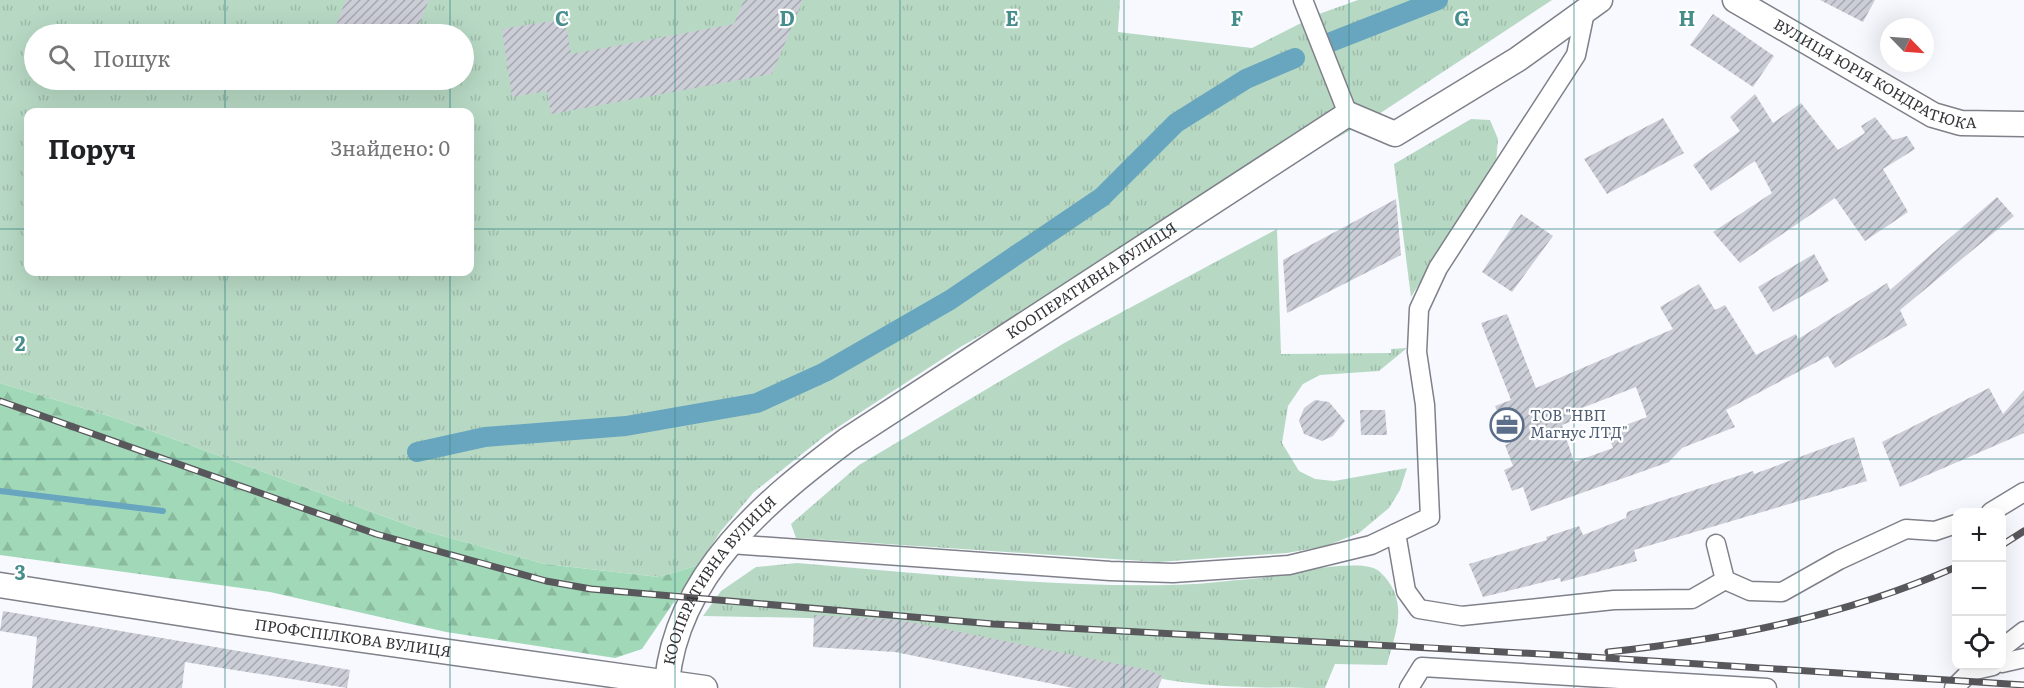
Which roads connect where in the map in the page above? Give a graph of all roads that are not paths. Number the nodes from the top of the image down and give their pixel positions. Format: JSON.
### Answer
{"nodes":[{"id":1,"x":1303,"y":0,"type":"edge"},
{"id":2,"x":1735,"y":0,"type":"edge"},
{"id":3,"x":1592,"y":6,"type":"edge"},
{"id":4,"x":1348,"y":114,"type":"junction"},
{"id":5,"x":2024,"y":124,"type":"edge"},
{"id":6,"x":2024,"y":492,"type":"edge"},
{"id":7,"x":1999,"y":508,"type":"edge"},
{"id":8,"x":1952,"y":525,"type":"edge"},
{"id":9,"x":1396,"y":533,"type":"junction"},
{"id":10,"x":730,"y":544,"type":"junction"},
{"id":11,"x":1716,"y":544,"type":"dead end"},
{"id":12,"x":1725,"y":580,"type":"junction"},
{"id":13,"x":0,"y":585,"type":"edge"},
{"id":14,"x":2024,"y":631,"type":"edge"},
{"id":15,"x":2006,"y":644,"type":"edge"},
{"id":16,"x":2024,"y":658,"type":"edge"},
{"id":17,"x":2006,"y":662,"type":"edge"},
{"id":18,"x":1973,"y":670,"type":"edge"},
{"id":19,"x":667,"y":682,"type":"junction"},
{"id":20,"x":705,"y":688,"type":"edge"},
{"id":21,"x":1409,"y":688,"type":"edge"},
{"id":22,"x":1767,"y":688,"type":"edge"},
{"id":23,"x":1954,"y":688,"type":"edge"}],
"edges":[{"from":1,"to":4,"type":"street"},
{"from":2,"to":5,"type":"street","name":"ВУЛИЦЯ ЮРІЯ КОНДРАТЮКА"},
{"from":3,"to":4,"type":"street"},
{"from":3,"to":9,"type":"street"},
{"from":4,"to":10,"type":"street","name":"КООПЕРАТИВНА ВУЛИЦЯ"},
{"from":6,"to":7,"type":"street"},
{"from":8,"to":12,"type":"street"},
{"from":9,"to":10,"type":"street"},
{"from":9,"to":12,"type":"street"},
{"from":10,"to":19,"type":"street","name":"КООПЕРАТИВНА ВУЛИЦЯ"},
{"from":11,"to":12,"type":"street"},
{"from":13,"to":19,"type":"street","name":"ПРОФСПІЛКОВА ВУЛИЦЯ"},
{"from":14,"to":15,"type":"street"},
{"from":16,"to":17,"type":"street"},
{"from":18,"to":23,"type":"street"},
{"from":19,"to":20,"type":"street","name":"ПРОФСПІЛКОВА ВУЛИЦЯ"},
{"from":21,"to":22,"type":"street"}]}
